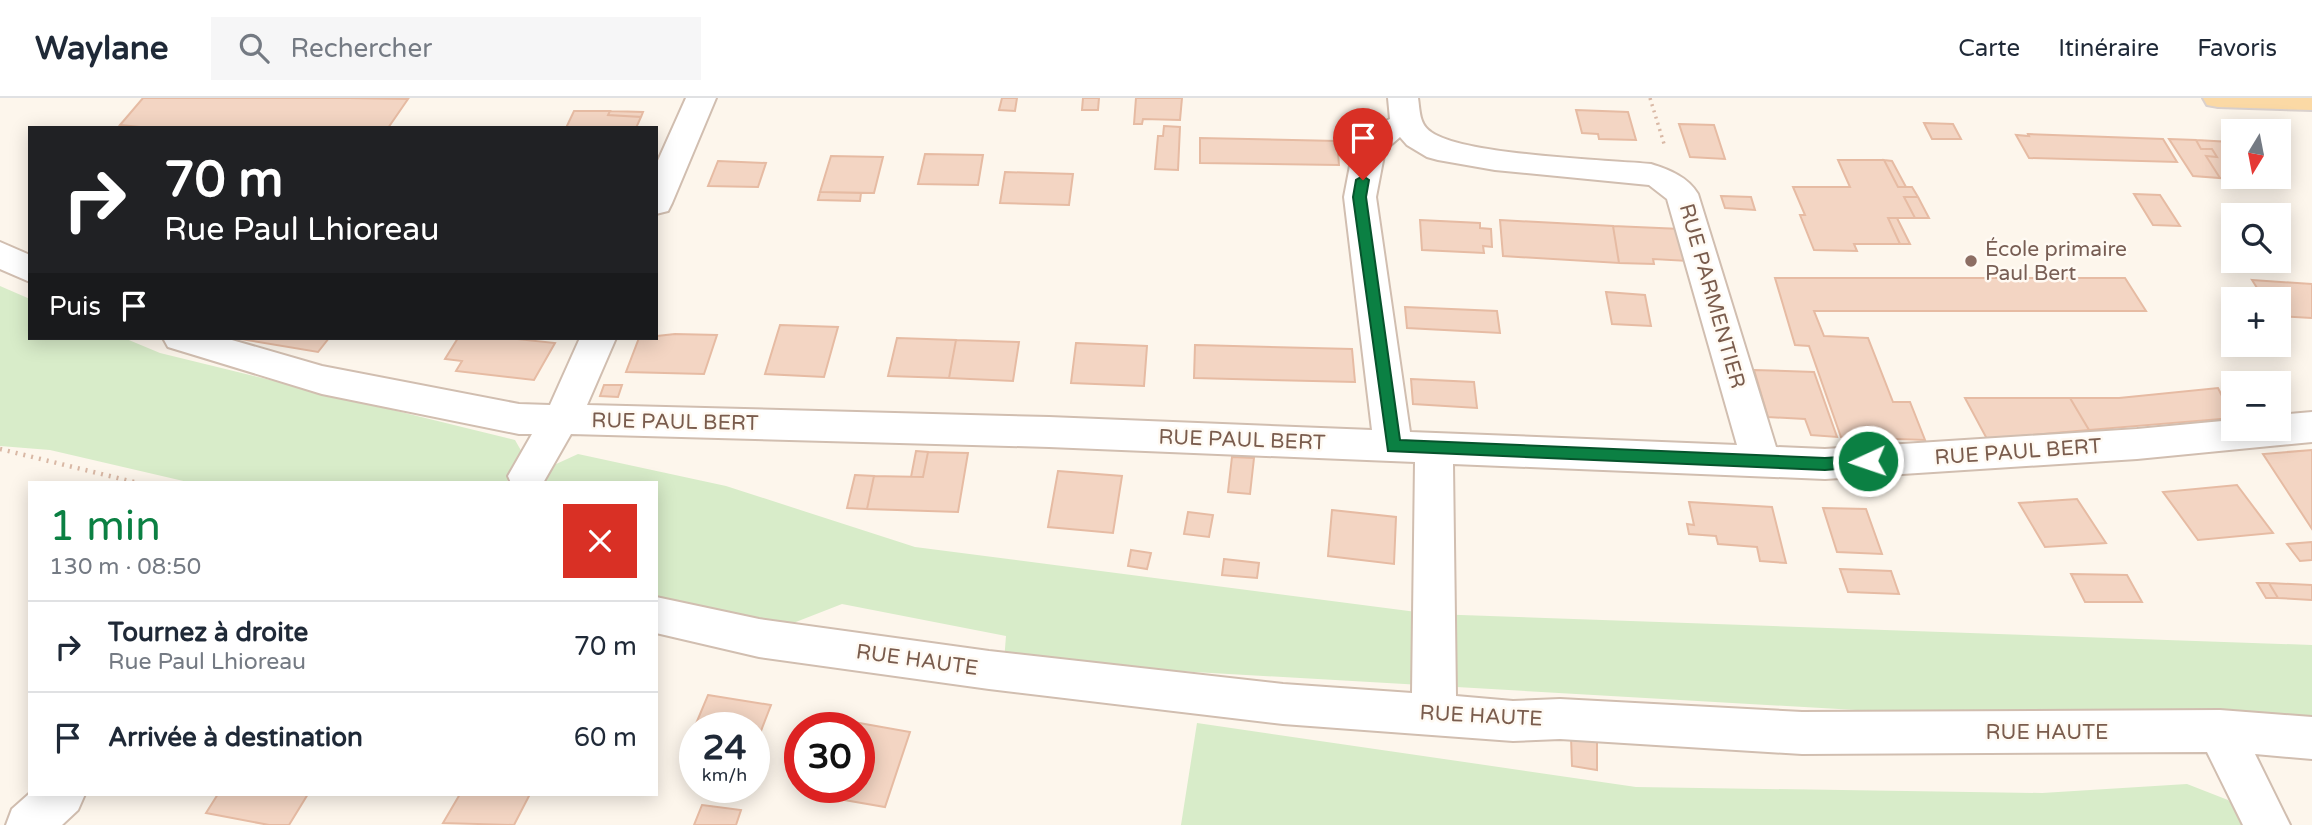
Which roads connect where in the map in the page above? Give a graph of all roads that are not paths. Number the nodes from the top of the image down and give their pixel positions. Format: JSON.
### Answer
{"nodes":[{"id":1,"x":701,"y":98,"type":"edge"},
{"id":2,"x":2218,"y":98,"type":"edge"},
{"id":3,"x":2312,"y":101,"type":"edge"},
{"id":4,"x":1405,"y":111,"type":"edge"},
{"id":5,"x":658,"y":198,"type":"edge"},
{"id":6,"x":0,"y":254,"type":"edge"},
{"id":7,"x":28,"y":269,"type":"edge"},
{"id":8,"x":188,"y":340,"type":"edge"},
{"id":9,"x":597,"y":340,"type":"edge"},
{"id":10,"x":561,"y":420,"type":"junction"},
{"id":11,"x":2312,"y":428,"type":"edge"},
{"id":12,"x":1393,"y":446,"type":"junction"},
{"id":13,"x":1434,"y":448,"type":"junction"},
{"id":14,"x":1761,"y":461,"type":"junction"},
{"id":15,"x":527,"y":476,"type":"dead end"},
{"id":16,"x":658,"y":615,"type":"edge"},
{"id":17,"x":1434,"y":697,"type":"junction"},
{"id":18,"x":1391,"y":712,"type":"junction"},
{"id":19,"x":1513,"y":722,"type":"junction"},
{"id":20,"x":2220,"y":731,"type":"junction"},
{"id":21,"x":2312,"y":738,"type":"edge"},
{"id":22,"x":60,"y":796,"type":"edge"},
{"id":23,"x":29,"y":825,"type":"edge"},
{"id":24,"x":2267,"y":825,"type":"edge"}],
"edges":[{"from":1,"to":5,"type":"street"},
{"from":2,"to":3,"type":"main road"},
{"from":4,"to":12,"type":"street"},
{"from":4,"to":14,"type":"street","name":"RUE PARMENTIER"},
{"from":6,"to":7,"type":"street"},
{"from":8,"to":10,"type":"street","name":"RUE PAUL BERT"},
{"from":9,"to":10,"type":"street"},
{"from":10,"to":12,"type":"street","name":"RUE PAUL BERT"},
{"from":10,"to":15,"type":"street"},
{"from":11,"to":14,"type":"street","name":"RUE PAUL BERT"},
{"from":12,"to":13,"type":"street","name":"RUE PAUL BERT"},
{"from":13,"to":14,"type":"street","name":"RUE PAUL BERT"},
{"from":13,"to":17,"type":"street"},
{"from":16,"to":18,"type":"street","name":"RUE HAUTE"},
{"from":17,"to":18,"type":"street"},
{"from":17,"to":19,"type":"street"},
{"from":18,"to":19,"type":"street","name":"RUE HAUTE"},
{"from":19,"to":20,"type":"street","name":"RUE HAUTE"},
{"from":20,"to":21,"type":"street","name":"RUE HAUTE"},
{"from":20,"to":24,"type":"street"},
{"from":22,"to":23,"type":"street"}]}
